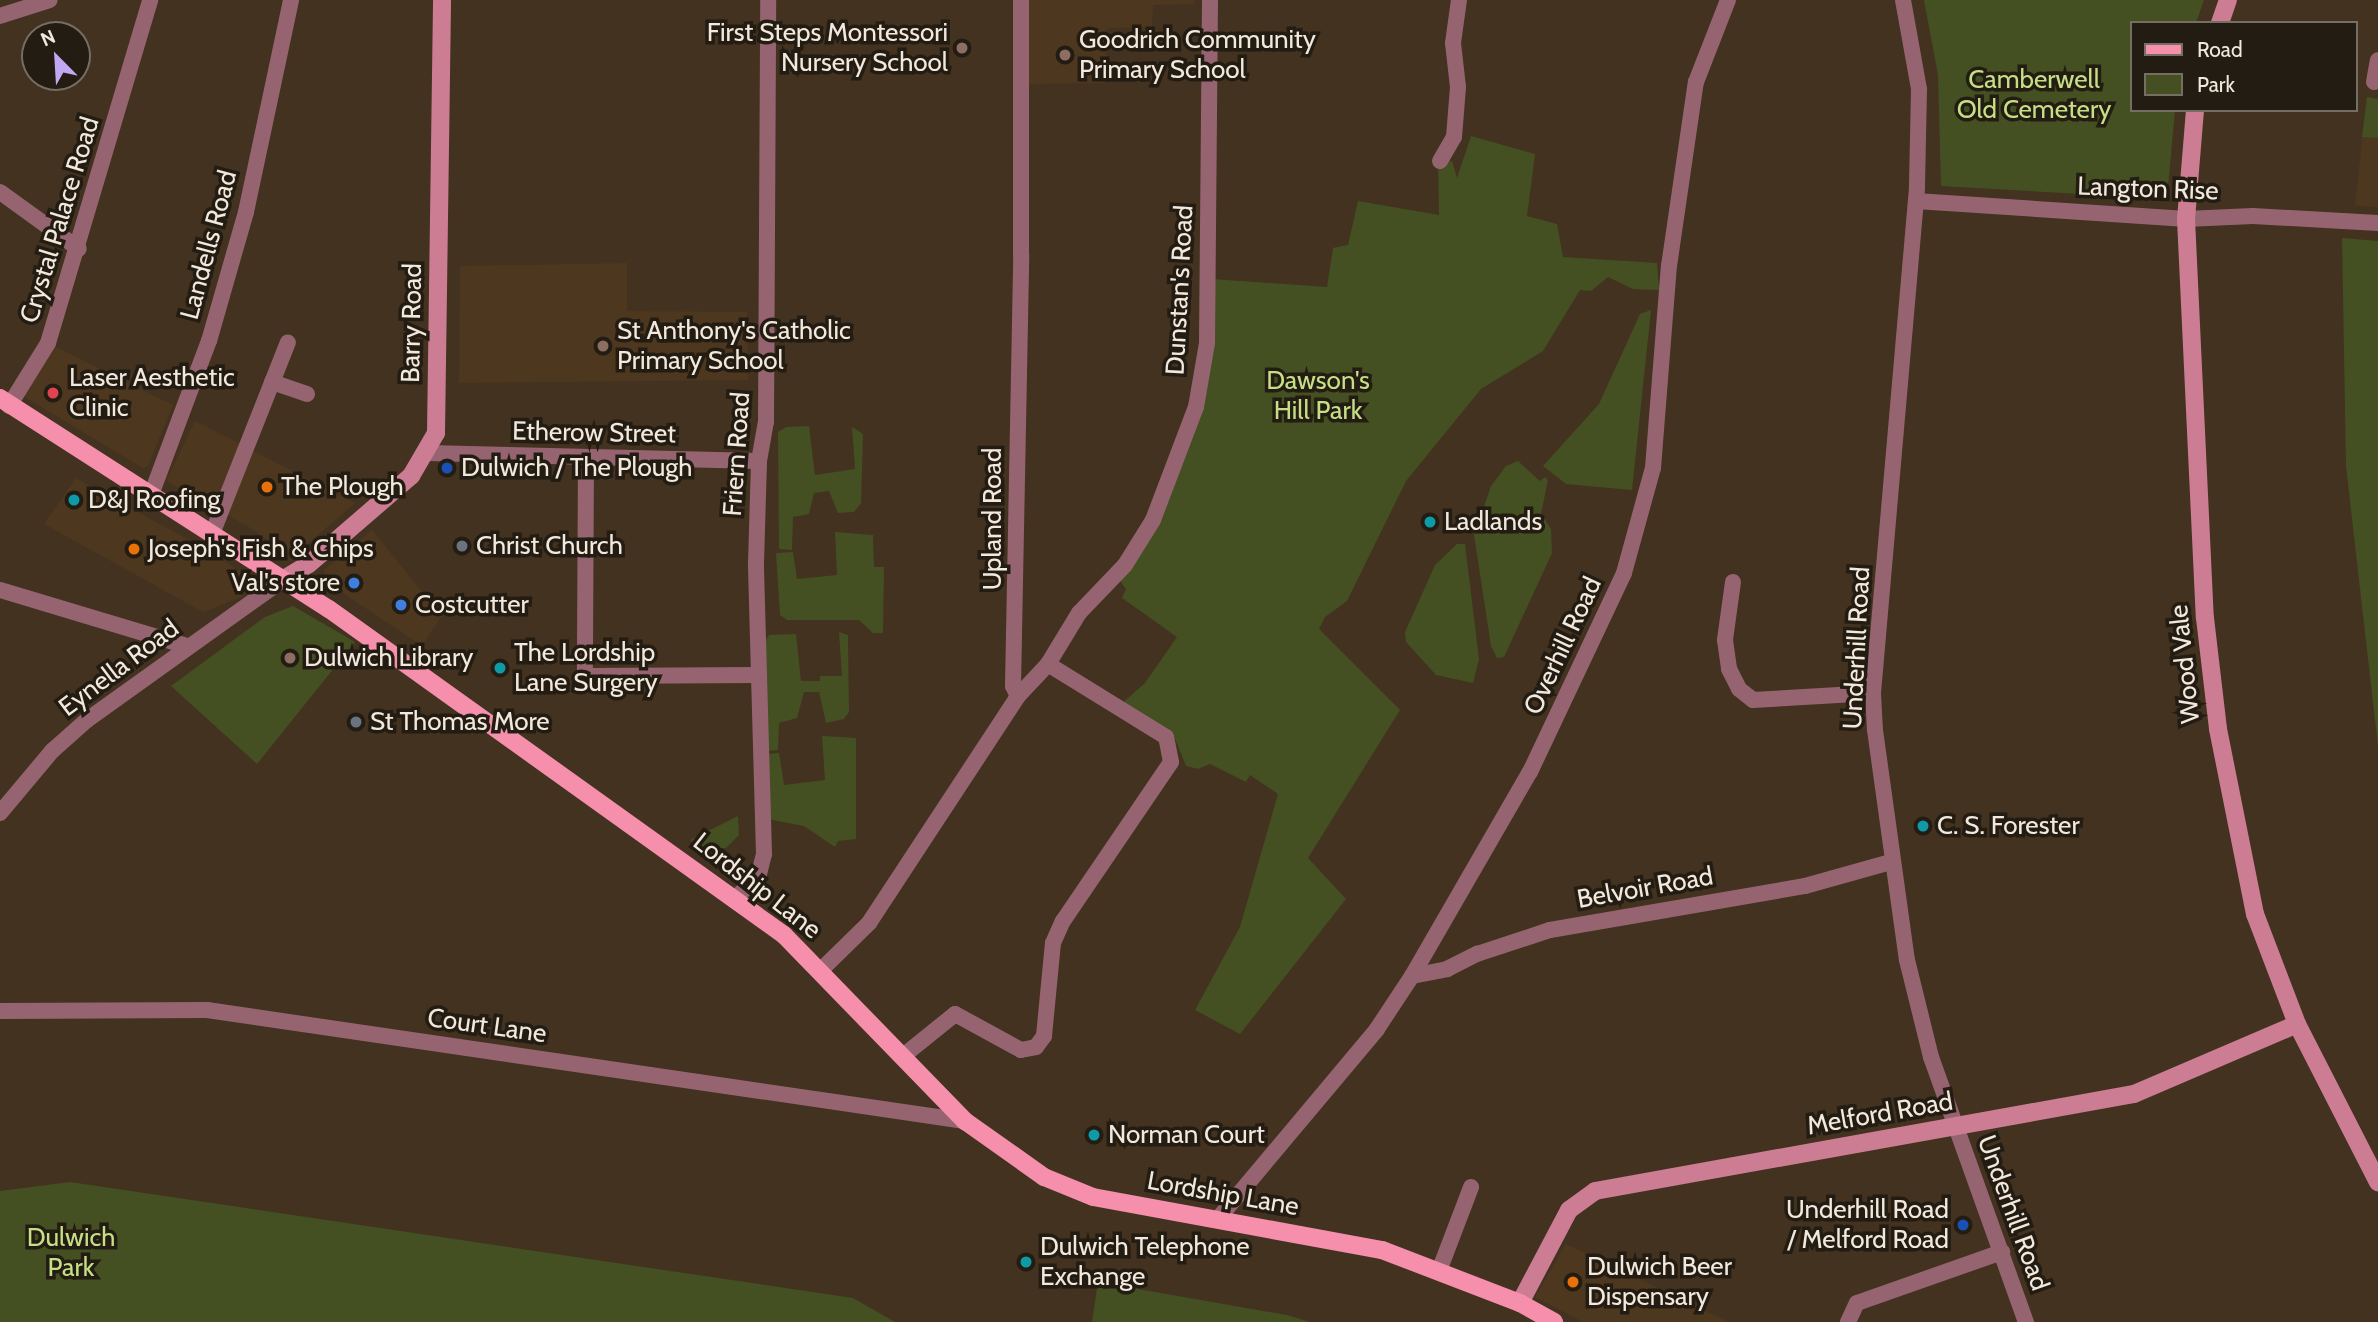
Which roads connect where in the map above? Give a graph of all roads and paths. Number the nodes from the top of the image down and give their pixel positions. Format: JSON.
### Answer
{"nodes":[{"id":1,"x":50,"y":0,"type":"edge"},
{"id":2,"x":150,"y":0,"type":"edge"},
{"id":3,"x":291,"y":0,"type":"edge"},
{"id":4,"x":442,"y":0,"type":"edge"},
{"id":5,"x":768,"y":0,"type":"edge"},
{"id":6,"x":1021,"y":0,"type":"edge"},
{"id":7,"x":1210,"y":0,"type":"edge"},
{"id":8,"x":1459,"y":0,"type":"edge"},
{"id":9,"x":1728,"y":0,"type":"edge"},
{"id":10,"x":1903,"y":0,"type":"edge"},
{"id":11,"x":2228,"y":0,"type":"edge"},
{"id":12,"x":0,"y":16,"type":"edge"},
{"id":13,"x":2221,"y":21,"type":"edge"},
{"id":14,"x":2378,"y":60,"type":"edge"},
{"id":15,"x":2374,"y":82,"type":"dead end"},
{"id":16,"x":2194,"y":112,"type":"edge"},
{"id":17,"x":1440,"y":161,"type":"dead end"},
{"id":18,"x":0,"y":192,"type":"edge"},
{"id":19,"x":1916,"y":201,"type":"junction"},
{"id":20,"x":2186,"y":219,"type":"junction"},
{"id":21,"x":2378,"y":223,"type":"edge"},
{"id":22,"x":79,"y":248,"type":"junction"},
{"id":23,"x":288,"y":342,"type":"dead end"},
{"id":24,"x":272,"y":382,"type":"junction"},
{"id":25,"x":307,"y":394,"type":"dead end"},
{"id":26,"x":5,"y":402,"type":"edge"},
{"id":27,"x":428,"y":453,"type":"junction"},
{"id":28,"x":586,"y":458,"type":"junction"},
{"id":29,"x":759,"y":461,"type":"junction"},
{"id":30,"x":151,"y":495,"type":"junction"},
{"id":31,"x":212,"y":534,"type":"junction"},
{"id":32,"x":284,"y":579,"type":"junction"},
{"id":33,"x":1733,"y":582,"type":"dead end"},
{"id":34,"x":0,"y":590,"type":"edge"},
{"id":35,"x":187,"y":646,"type":"junction"},
{"id":36,"x":1048,"y":664,"type":"junction"},
{"id":37,"x":759,"y":675,"type":"junction"},
{"id":38,"x":1873,"y":693,"type":"junction"},
{"id":39,"x":1018,"y":696,"type":"junction"},
{"id":40,"x":0,"y":813,"type":"edge"},
{"id":41,"x":1891,"y":862,"type":"junction"},
{"id":42,"x":734,"y":900,"type":"junction"},
{"id":43,"x":820,"y":971,"type":"junction"},
{"id":44,"x":1412,"y":976,"type":"junction"},
{"id":45,"x":0,"y":1011,"type":"edge"},
{"id":46,"x":2297,"y":1024,"type":"junction"},
{"id":47,"x":903,"y":1056,"type":"junction"},
{"id":48,"x":965,"y":1121,"type":"junction"},
{"id":49,"x":1955,"y":1128,"type":"junction"},
{"id":50,"x":2378,"y":1182,"type":"edge"},
{"id":51,"x":1471,"y":1187,"type":"dead end"},
{"id":52,"x":1217,"y":1220,"type":"junction"},
{"id":53,"x":2002,"y":1252,"type":"junction"},
{"id":54,"x":1439,"y":1271,"type":"junction"},
{"id":55,"x":1520,"y":1303,"type":"junction"},
{"id":56,"x":1554,"y":1322,"type":"edge"},
{"id":57,"x":1848,"y":1322,"type":"edge"},
{"id":58,"x":2026,"y":1322,"type":"edge"}],
"edges":[{"from":1,"to":12,"type":"street"},
{"from":2,"to":22,"type":"street","name":"Crystal Palace Road"},
{"from":3,"to":30,"type":"street","name":"Landells Road"},
{"from":4,"to":27,"type":"street","name":"Barry Road"},
{"from":5,"to":29,"type":"street","name":"Friern Road"},
{"from":6,"to":39,"type":"street","name":"Upland Road"},
{"from":7,"to":36,"type":"street","name":"Dunstan's Road"},
{"from":8,"to":17,"type":"street"},
{"from":9,"to":44,"type":"street","name":"Overhill Road"},
{"from":10,"to":19,"type":"street","name":"Underhill Road"},
{"from":11,"to":13,"type":"street"},
{"from":14,"to":15,"type":"street"},
{"from":16,"to":20,"type":"street","name":"Wood Vale"},
{"from":18,"to":22,"type":"street"},
{"from":19,"to":20,"type":"street","name":"Langton Rise"},
{"from":19,"to":38,"type":"street","name":"Underhill Road"},
{"from":20,"to":21,"type":"street","name":"Langton Rise"},
{"from":20,"to":46,"type":"street","name":"Wood Vale"},
{"from":22,"to":26,"type":"street","name":"Crystal Palace Road"},
{"from":23,"to":24,"type":"street"},
{"from":24,"to":25,"type":"street"},
{"from":24,"to":31,"type":"street"},
{"from":26,"to":30,"type":"main road","name":"Lordship Lane"},
{"from":27,"to":28,"type":"street","name":"Etherow Street"},
{"from":27,"to":32,"type":"street","name":"Barry Road"},
{"from":28,"to":29,"type":"street","name":"Etherow Street"},
{"from":28,"to":37,"type":"street"},
{"from":29,"to":37,"type":"street","name":"Friern Road"},
{"from":30,"to":31,"type":"main road","name":"Lordship Lane"},
{"from":31,"to":32,"type":"main road","name":"Lordship Lane"},
{"from":32,"to":35,"type":"street","name":"Eynella Road"},
{"from":32,"to":42,"type":"main road","name":"Lordship Lane"},
{"from":33,"to":38,"type":"street"},
{"from":34,"to":35,"type":"street"},
{"from":35,"to":40,"type":"street","name":"Eynella Road"},
{"from":36,"to":39,"type":"street","name":"Dunstan's Road"},
{"from":36,"to":47,"type":"street"},
{"from":37,"to":42,"type":"street","name":"Friern Road"},
{"from":38,"to":41,"type":"street","name":"Underhill Road"},
{"from":39,"to":43,"type":"street"},
{"from":41,"to":44,"type":"street","name":"Belvoir Road"},
{"from":41,"to":49,"type":"street","name":"Underhill Road"},
{"from":42,"to":43,"type":"main road","name":"Lordship Lane"},
{"from":43,"to":47,"type":"main road","name":"Lordship Lane"},
{"from":44,"to":52,"type":"street","name":"Overhill Road"},
{"from":45,"to":48,"type":"street","name":"Court Lane"},
{"from":46,"to":49,"type":"street","name":"Melford Road"},
{"from":46,"to":50,"type":"street","name":"Wood Vale"},
{"from":47,"to":48,"type":"main road","name":"Lordship Lane"},
{"from":48,"to":52,"type":"main road","name":"Lordship Lane"},
{"from":49,"to":53,"type":"street","name":"Underhill Road"},
{"from":49,"to":55,"type":"street","name":"Melford Road"},
{"from":51,"to":54,"type":"street"},
{"from":52,"to":54,"type":"main road","name":"Lordship Lane"},
{"from":53,"to":57,"type":"street"},
{"from":53,"to":58,"type":"street","name":"Underhill Road"},
{"from":54,"to":55,"type":"main road","name":"Lordship Lane"},
{"from":55,"to":56,"type":"main road","name":"Lordship Lane"}]}
